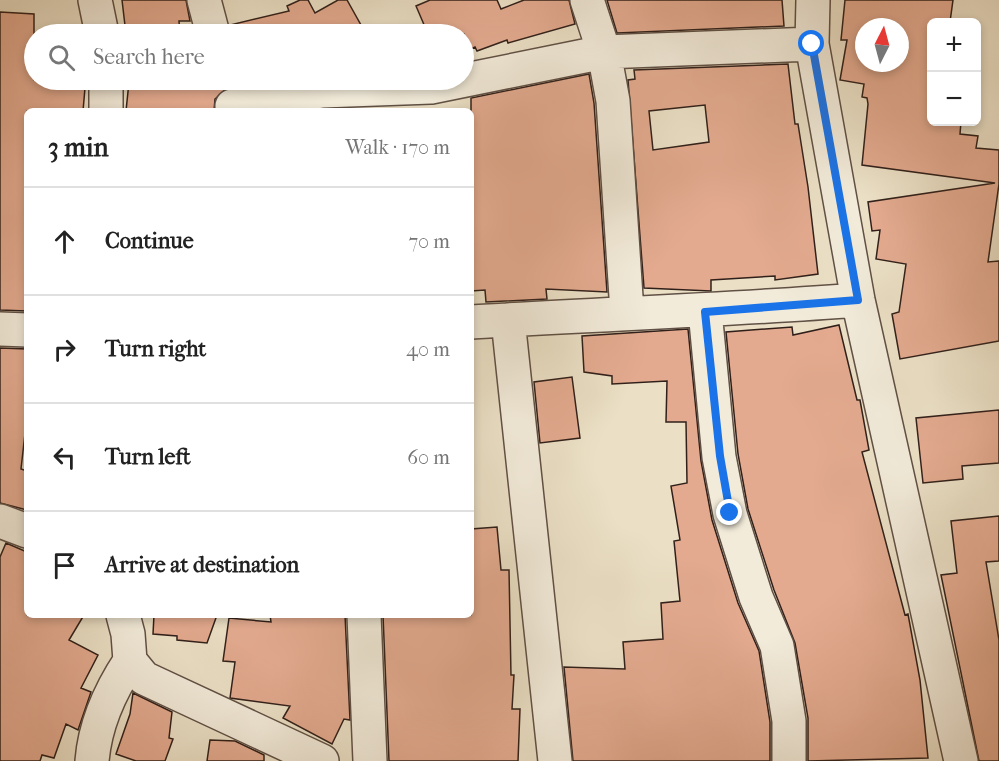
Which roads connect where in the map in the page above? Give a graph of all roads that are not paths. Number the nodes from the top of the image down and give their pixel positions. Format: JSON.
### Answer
{"nodes":[{"id":1,"x":95,"y":0,"type":"edge"},
{"id":2,"x":204,"y":0,"type":"edge"},
{"id":3,"x":587,"y":0,"type":"edge"},
{"id":4,"x":813,"y":0,"type":"edge"},
{"id":5,"x":100,"y":24,"type":"edge"},
{"id":6,"x":210,"y":24,"type":"edge"},
{"id":7,"x":812,"y":44,"type":"junction"},
{"id":8,"x":604,"y":52,"type":"junction"},
{"id":9,"x":474,"y":78,"type":"edge"},
{"id":10,"x":106,"y":90,"type":"edge"},
{"id":11,"x":350,"y":90,"type":"edge"},
{"id":12,"x":230,"y":99,"type":"edge"},
{"id":13,"x":106,"y":108,"type":"edge"},
{"id":14,"x":858,"y":300,"type":"junction"},
{"id":15,"x":627,"y":312,"type":"junction"},
{"id":16,"x":705,"y":312,"type":"junction"},
{"id":17,"x":508,"y":320,"type":"junction"},
{"id":18,"x":474,"y":322,"type":"edge"},
{"id":19,"x":0,"y":329,"type":"edge"},
{"id":20,"x":24,"y":330,"type":"edge"},
{"id":21,"x":0,"y":521,"type":"edge"},
{"id":22,"x":24,"y":530,"type":"edge"},
{"id":23,"x":124,"y":618,"type":"edge"},
{"id":24,"x":364,"y":618,"type":"edge"},
{"id":25,"x":129,"y":661,"type":"junction"},
{"id":26,"x":92,"y":761,"type":"edge"},
{"id":27,"x":322,"y":761,"type":"edge"},
{"id":28,"x":370,"y":761,"type":"edge"},
{"id":29,"x":555,"y":761,"type":"edge"},
{"id":30,"x":789,"y":761,"type":"edge"},
{"id":31,"x":961,"y":761,"type":"edge"}],
"edges":[{"from":1,"to":5,"type":"street"},
{"from":2,"to":6,"type":"street"},
{"from":3,"to":8,"type":"street"},
{"from":4,"to":7,"type":"street"},
{"from":7,"to":8,"type":"street"},
{"from":7,"to":14,"type":"street"},
{"from":8,"to":9,"type":"street"},
{"from":8,"to":15,"type":"street"},
{"from":10,"to":13,"type":"street"},
{"from":11,"to":12,"type":"street"},
{"from":14,"to":16,"type":"street"},
{"from":14,"to":31,"type":"street"},
{"from":15,"to":16,"type":"street"},
{"from":15,"to":17,"type":"street"},
{"from":16,"to":30,"type":"street"},
{"from":17,"to":18,"type":"street"},
{"from":17,"to":29,"type":"street"},
{"from":19,"to":20,"type":"street"},
{"from":21,"to":22,"type":"street"},
{"from":23,"to":25,"type":"street"},
{"from":24,"to":28,"type":"street"},
{"from":25,"to":26,"type":"street"},
{"from":25,"to":27,"type":"street"}]}
